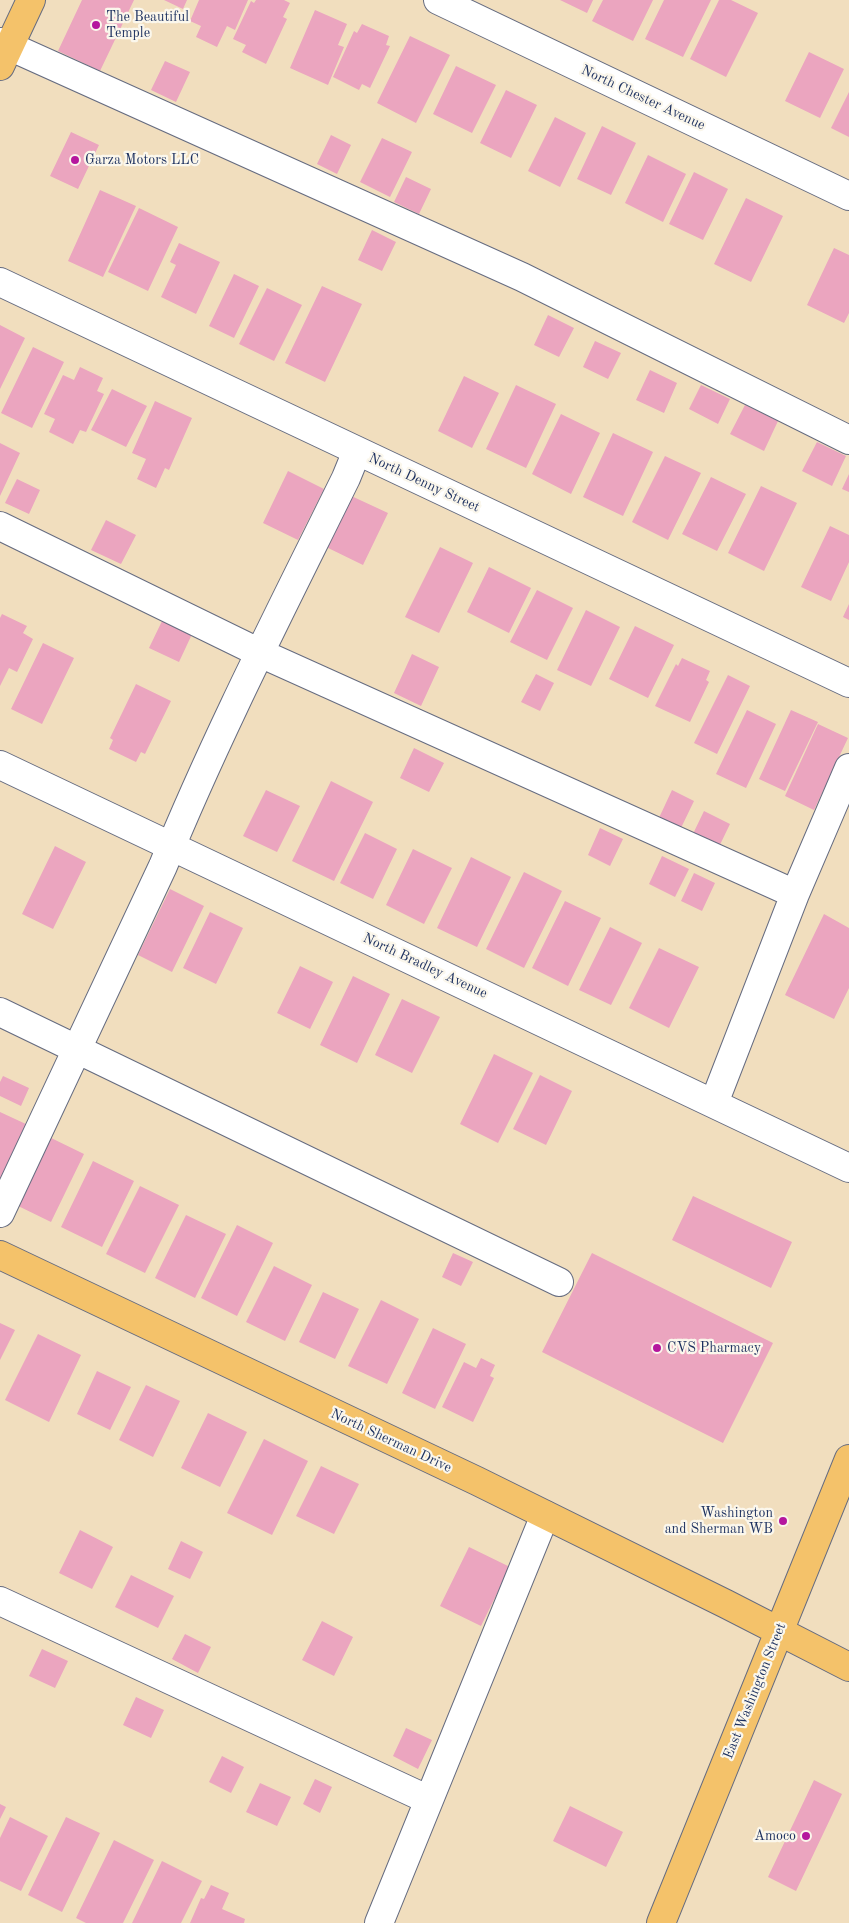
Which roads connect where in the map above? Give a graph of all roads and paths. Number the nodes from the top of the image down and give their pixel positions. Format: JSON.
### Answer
{"nodes":[{"id":1,"x":31,"y":0,"type":"edge"},
{"id":2,"x":438,"y":0,"type":"edge"},
{"id":3,"x":3,"y":51,"type":"edge"},
{"id":4,"x":849,"y":196,"type":"edge"},
{"id":5,"x":0,"y":282,"type":"edge"},
{"id":6,"x":849,"y":440,"type":"edge"},
{"id":7,"x":357,"y":451,"type":"junction"},
{"id":8,"x":0,"y":526,"type":"edge"},
{"id":9,"x":260,"y":653,"type":"junction"},
{"id":10,"x":849,"y":683,"type":"edge"},
{"id":11,"x":0,"y":765,"type":"edge"},
{"id":12,"x":849,"y":768,"type":"edge"},
{"id":13,"x":171,"y":846,"type":"junction"},
{"id":14,"x":796,"y":894,"type":"junction"},
{"id":15,"x":0,"y":1012,"type":"edge"},
{"id":16,"x":76,"y":1048,"type":"junction"},
{"id":17,"x":714,"y":1103,"type":"junction"},
{"id":18,"x":849,"y":1168,"type":"edge"},
{"id":19,"x":0,"y":1212,"type":"edge"},
{"id":20,"x":0,"y":1255,"type":"edge"},
{"id":21,"x":559,"y":1282,"type":"dead end"},
{"id":22,"x":849,"y":1459,"type":"edge"},
{"id":23,"x":545,"y":1515,"type":"junction"},
{"id":24,"x":0,"y":1601,"type":"edge"},
{"id":25,"x":780,"y":1632,"type":"junction"},
{"id":26,"x":849,"y":1667,"type":"edge"},
{"id":27,"x":429,"y":1800,"type":"junction"},
{"id":28,"x":379,"y":1923,"type":"edge"},
{"id":29,"x":660,"y":1923,"type":"edge"}],
"edges":[{"from":1,"to":3,"type":"main road"},
{"from":2,"to":4,"type":"street","name":"North Chester Avenue"},
{"from":3,"to":6,"type":"street"},
{"from":5,"to":7,"type":"street","name":"North Denny Street"},
{"from":7,"to":9,"type":"street"},
{"from":7,"to":10,"type":"street","name":"North Denny Street"},
{"from":8,"to":9,"type":"street"},
{"from":9,"to":13,"type":"street"},
{"from":9,"to":14,"type":"street"},
{"from":11,"to":13,"type":"street","name":"North Bradley Avenue"},
{"from":12,"to":14,"type":"street"},
{"from":13,"to":16,"type":"street"},
{"from":13,"to":17,"type":"street","name":"North Bradley Avenue"},
{"from":14,"to":17,"type":"street"},
{"from":15,"to":16,"type":"street"},
{"from":16,"to":19,"type":"street"},
{"from":16,"to":21,"type":"street"},
{"from":17,"to":18,"type":"street","name":"North Bradley Avenue"},
{"from":20,"to":23,"type":"main road","name":"North Sherman Drive"},
{"from":22,"to":25,"type":"main road","name":"East Washington Street"},
{"from":23,"to":25,"type":"main road","name":"North Sherman Drive"},
{"from":23,"to":27,"type":"street"},
{"from":24,"to":27,"type":"street"},
{"from":25,"to":26,"type":"main road","name":"North Sherman Drive"},
{"from":25,"to":29,"type":"main road","name":"East Washington Street"},
{"from":27,"to":28,"type":"street"}]}
